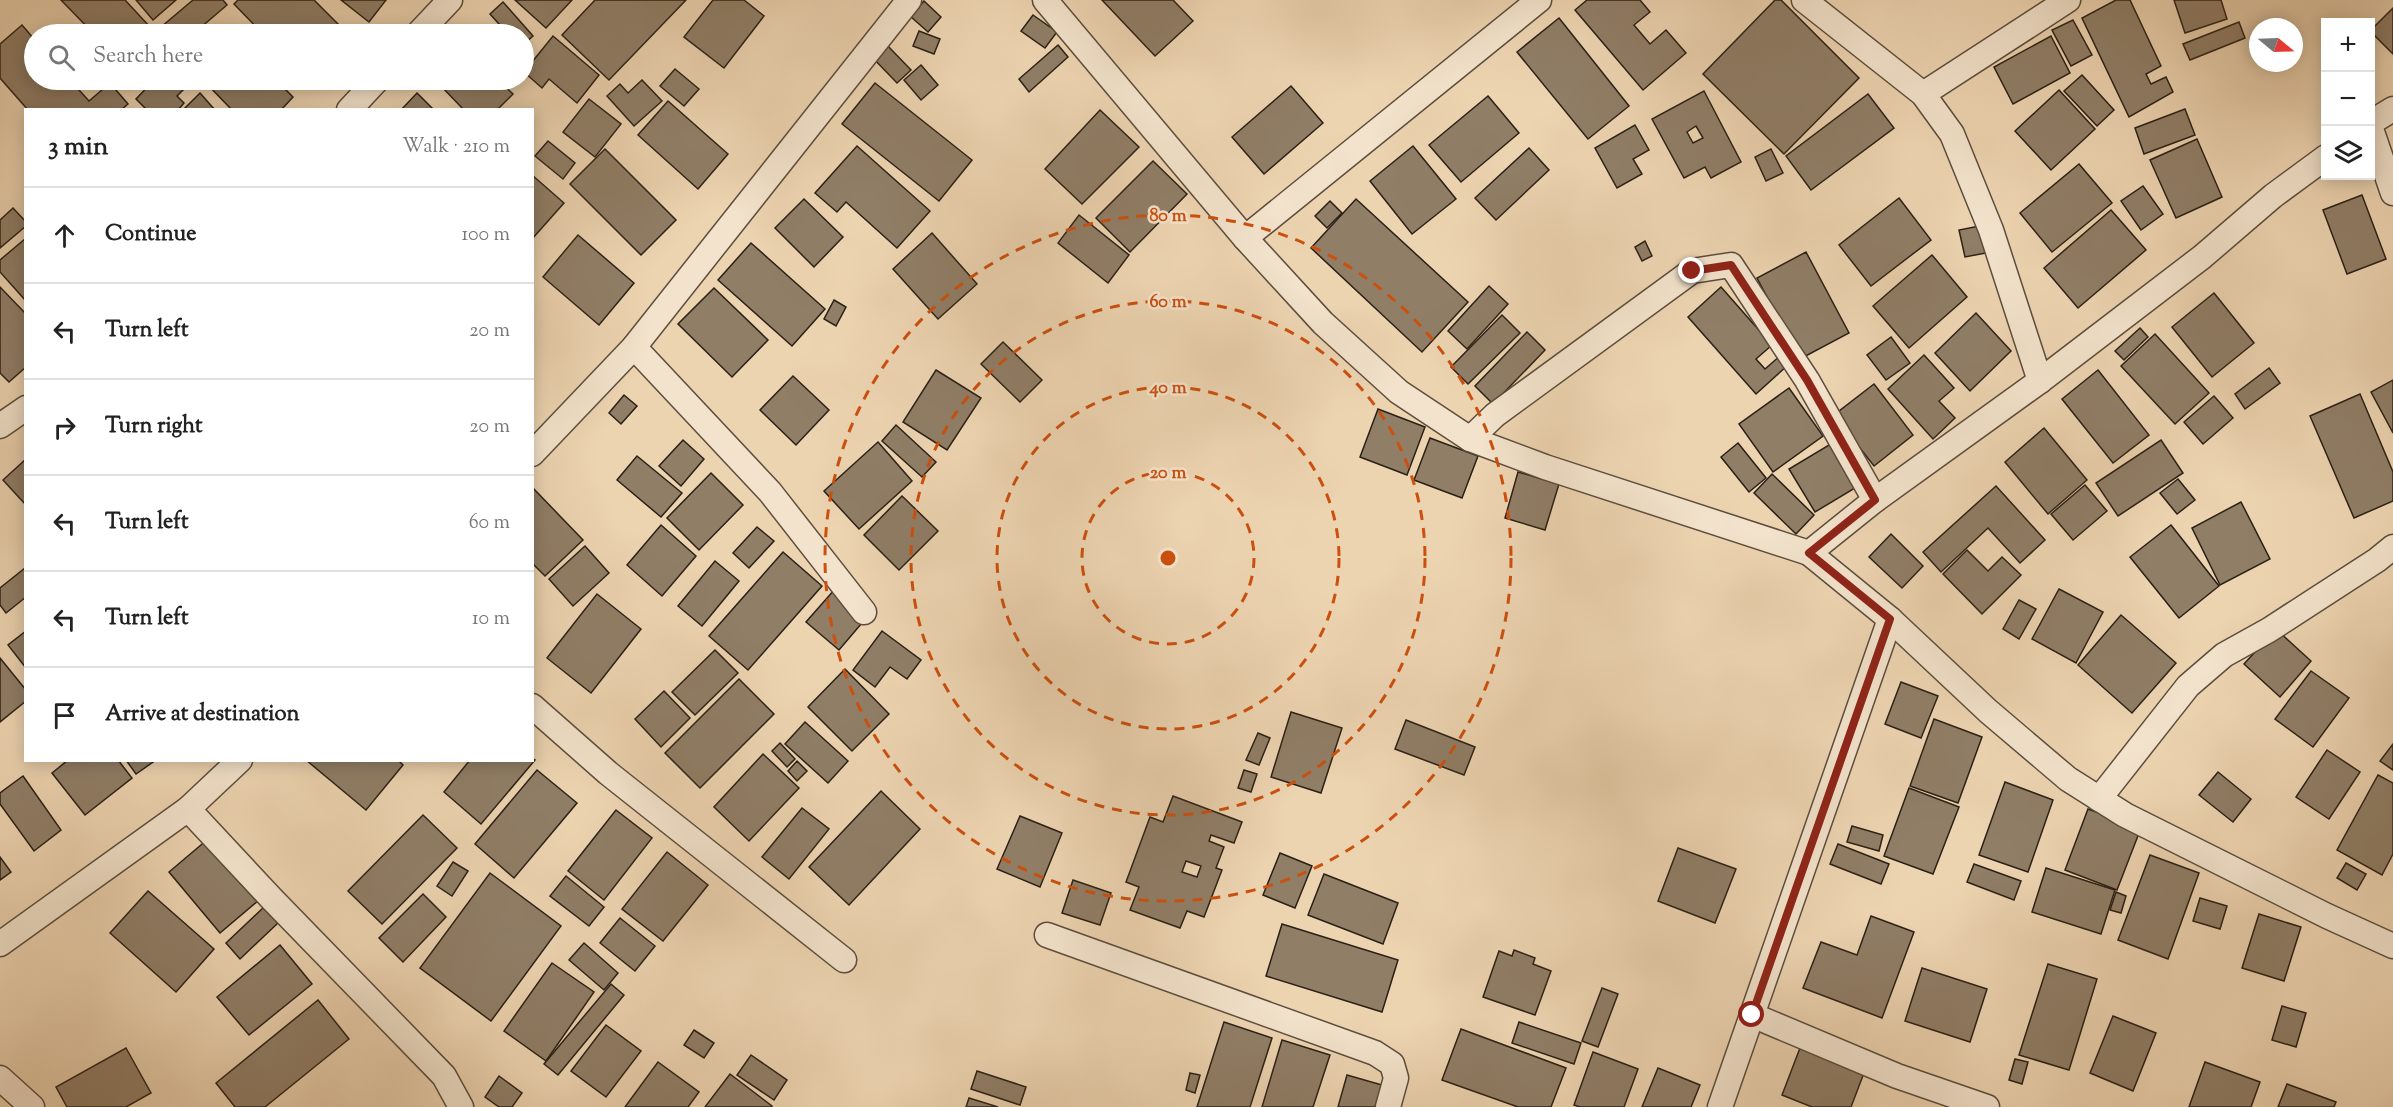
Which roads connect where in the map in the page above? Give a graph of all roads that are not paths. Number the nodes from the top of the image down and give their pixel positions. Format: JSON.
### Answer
{"nodes":[{"id":1,"x":450,"y":0,"type":"edge"},
{"id":2,"x":909,"y":0,"type":"edge"},
{"id":3,"x":1045,"y":0,"type":"edge"},
{"id":4,"x":1539,"y":0,"type":"edge"},
{"id":5,"x":1804,"y":0,"type":"edge"},
{"id":6,"x":2068,"y":0,"type":"edge"},
{"id":7,"x":427,"y":24,"type":"edge"},
{"id":8,"x":368,"y":90,"type":"edge"},
{"id":9,"x":1923,"y":94,"type":"junction"},
{"id":10,"x":351,"y":108,"type":"edge"},
{"id":11,"x":2393,"y":109,"type":"edge"},
{"id":12,"x":2375,"y":121,"type":"edge"},
{"id":13,"x":2371,"y":126,"type":"edge"},
{"id":14,"x":2321,"y":160,"type":"edge"},
{"id":15,"x":2393,"y":193,"type":"edge"},
{"id":16,"x":1245,"y":238,"type":"junction"},
{"id":17,"x":634,"y":347,"type":"junction"},
{"id":18,"x":2040,"y":381,"type":"junction"},
{"id":19,"x":24,"y":409,"type":"edge"},
{"id":20,"x":0,"y":426,"type":"edge"},
{"id":21,"x":1470,"y":439,"type":"junction"},
{"id":22,"x":534,"y":452,"type":"edge"},
{"id":23,"x":1875,"y":500,"type":"junction"},
{"id":24,"x":2393,"y":547,"type":"edge"},
{"id":25,"x":1809,"y":553,"type":"junction"},
{"id":26,"x":864,"y":612,"type":"dead end"},
{"id":27,"x":1890,"y":619,"type":"junction"},
{"id":28,"x":534,"y":708,"type":"edge"},
{"id":29,"x":238,"y":762,"type":"edge"},
{"id":30,"x":2099,"y":798,"type":"junction"},
{"id":31,"x":188,"y":809,"type":"junction"},
{"id":32,"x":1047,"y":934,"type":"dead end"},
{"id":33,"x":0,"y":944,"type":"edge"},
{"id":34,"x":2393,"y":946,"type":"edge"},
{"id":35,"x":844,"y":960,"type":"dead end"},
{"id":36,"x":1752,"y":1015,"type":"junction"},
{"id":37,"x":0,"y":1078,"type":"edge"},
{"id":38,"x":32,"y":1107,"type":"edge"},
{"id":39,"x":461,"y":1107,"type":"edge"},
{"id":40,"x":1388,"y":1107,"type":"edge"},
{"id":41,"x":1720,"y":1107,"type":"edge"},
{"id":42,"x":1987,"y":1107,"type":"edge"}],
"edges":[{"from":1,"to":7,"type":"street"},
{"from":2,"to":17,"type":"street"},
{"from":3,"to":16,"type":"street"},
{"from":4,"to":16,"type":"street"},
{"from":5,"to":9,"type":"street"},
{"from":6,"to":9,"type":"street"},
{"from":8,"to":10,"type":"street"},
{"from":9,"to":18,"type":"street"},
{"from":11,"to":12,"type":"street"},
{"from":13,"to":15,"type":"street"},
{"from":14,"to":18,"type":"street"},
{"from":16,"to":21,"type":"street"},
{"from":17,"to":22,"type":"street"},
{"from":17,"to":26,"type":"street"},
{"from":18,"to":23,"type":"street"},
{"from":19,"to":20,"type":"street"},
{"from":21,"to":23,"type":"street"},
{"from":21,"to":25,"type":"street"},
{"from":23,"to":25,"type":"street"},
{"from":24,"to":30,"type":"street"},
{"from":25,"to":27,"type":"street"},
{"from":27,"to":30,"type":"street"},
{"from":27,"to":36,"type":"street"},
{"from":28,"to":35,"type":"street"},
{"from":29,"to":31,"type":"street"},
{"from":30,"to":34,"type":"street"},
{"from":31,"to":33,"type":"street"},
{"from":31,"to":39,"type":"street"},
{"from":32,"to":40,"type":"street"},
{"from":36,"to":41,"type":"street"},
{"from":36,"to":42,"type":"street"},
{"from":37,"to":38,"type":"street"}]}
